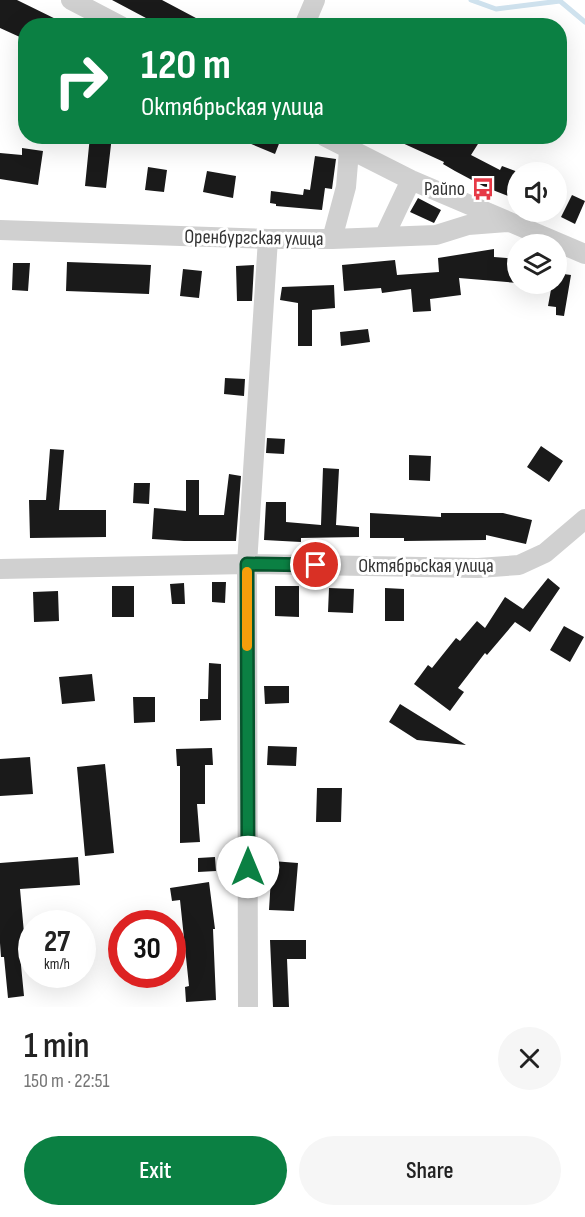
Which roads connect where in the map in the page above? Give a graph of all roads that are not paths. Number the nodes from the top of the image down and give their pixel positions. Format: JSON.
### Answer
{"nodes":[{"id":1,"x":71,"y":0,"type":"edge"},
{"id":2,"x":315,"y":0,"type":"edge"},
{"id":3,"x":106,"y":18,"type":"edge"},
{"id":4,"x":307,"y":18,"type":"edge"},
{"id":5,"x":337,"y":144,"type":"edge"},
{"id":6,"x":349,"y":151,"type":"junction"},
{"id":7,"x":411,"y":180,"type":"junction"},
{"id":8,"x":507,"y":222,"type":"junction"},
{"id":9,"x":0,"y":230,"type":"edge"},
{"id":10,"x":384,"y":237,"type":"junction"},
{"id":11,"x":268,"y":239,"type":"junction"},
{"id":12,"x":332,"y":239,"type":"junction"},
{"id":13,"x":585,"y":254,"type":"edge"},
{"id":14,"x":585,"y":519,"type":"edge"},
{"id":15,"x":247,"y":564,"type":"junction"},
{"id":16,"x":0,"y":569,"type":"edge"},
{"id":17,"x":248,"y":1007,"type":"edge"}],
"edges":[{"from":1,"to":3,"type":"street"},
{"from":2,"to":4,"type":"street"},
{"from":5,"to":6,"type":"street"},
{"from":6,"to":7,"type":"street"},
{"from":6,"to":12,"type":"street"},
{"from":7,"to":8,"type":"street"},
{"from":7,"to":10,"type":"street"},
{"from":8,"to":10,"type":"street","name":"Оренбургская улица"},
{"from":8,"to":13,"type":"street"},
{"from":9,"to":11,"type":"street","name":"Оренбургская улица"},
{"from":10,"to":12,"type":"street","name":"Оренбургская улица"},
{"from":11,"to":12,"type":"street","name":"Оренбургская улица"},
{"from":11,"to":15,"type":"street"},
{"from":14,"to":15,"type":"street","name":"Октябрьская улица"},
{"from":15,"to":16,"type":"street","name":"Октябрьская улица"},
{"from":15,"to":17,"type":"street"}]}
